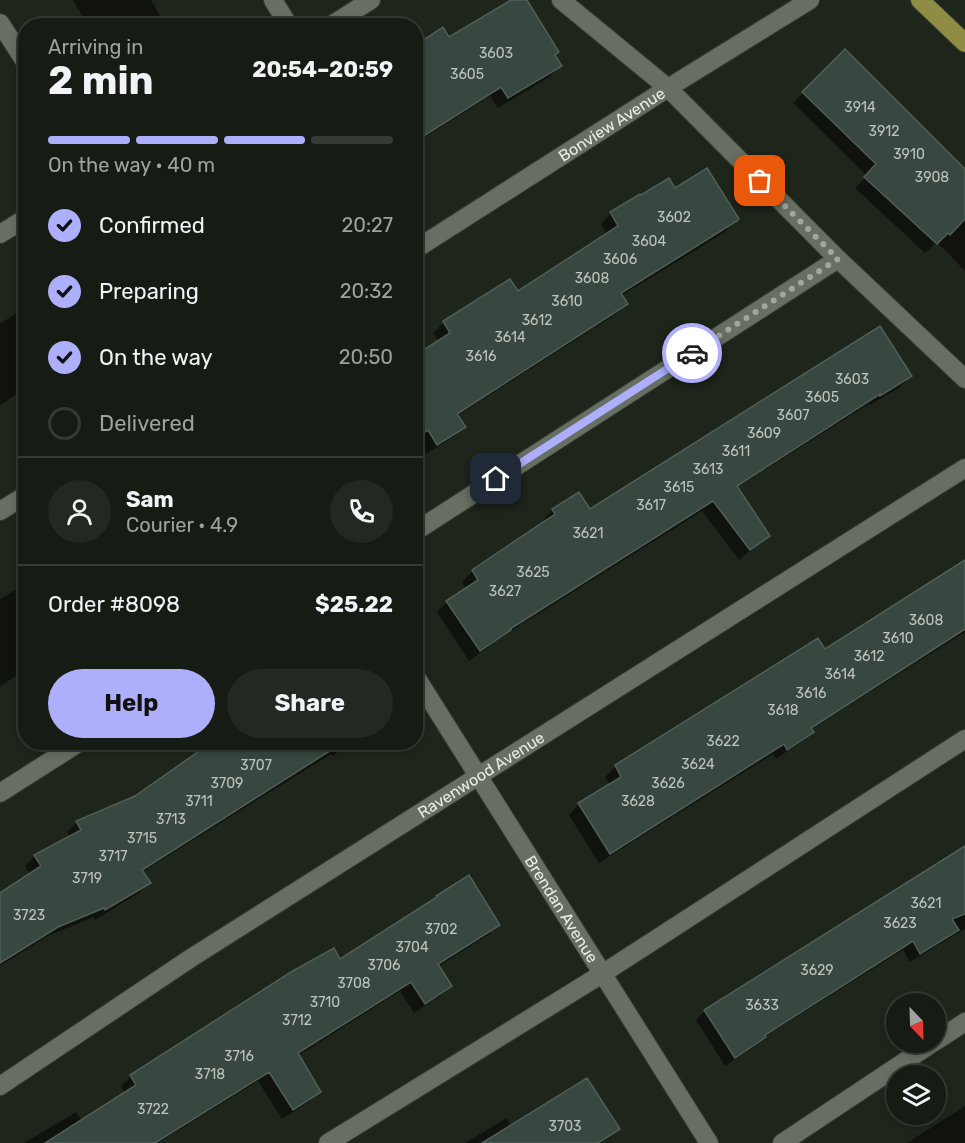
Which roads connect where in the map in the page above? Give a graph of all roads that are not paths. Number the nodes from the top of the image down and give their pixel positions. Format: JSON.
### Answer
{"nodes":[{"id":1,"x":273,"y":0,"type":"edge"},
{"id":2,"x":371,"y":0,"type":"edge"},
{"id":3,"x":561,"y":0,"type":"edge"},
{"id":4,"x":810,"y":0,"type":"edge"},
{"id":5,"x":920,"y":0,"type":"edge"},
{"id":6,"x":285,"y":18,"type":"edge"},
{"id":7,"x":343,"y":18,"type":"edge"},
{"id":8,"x":0,"y":23,"type":"edge"},
{"id":9,"x":965,"y":43,"type":"edge"},
{"id":10,"x":18,"y":51,"type":"edge"},
{"id":11,"x":668,"y":88,"type":"junction"},
{"id":12,"x":18,"y":223,"type":"edge"},
{"id":13,"x":0,"y":234,"type":"edge"},
{"id":14,"x":423,"y":245,"type":"edge"},
{"id":15,"x":838,"y":259,"type":"junction"},
{"id":16,"x":965,"y":380,"type":"edge"},
{"id":17,"x":965,"y":468,"type":"edge"},
{"id":18,"x":18,"y":500,"type":"edge"},
{"id":19,"x":0,"y":511,"type":"edge"},
{"id":20,"x":423,"y":526,"type":"edge"},
{"id":21,"x":423,"y":688,"type":"edge"},
{"id":22,"x":965,"y":739,"type":"edge"},
{"id":23,"x":67,"y":750,"type":"edge"},
{"id":24,"x":477,"y":776,"type":"junction"},
{"id":25,"x":0,"y":793,"type":"edge"},
{"id":26,"x":602,"y":974,"type":"junction"},
{"id":27,"x":965,"y":1022,"type":"edge"},
{"id":28,"x":946,"y":1035,"type":"edge"},
{"id":29,"x":918,"y":1053,"type":"edge"},
{"id":30,"x":0,"y":1086,"type":"edge"},
{"id":31,"x":328,"y":1143,"type":"edge"},
{"id":32,"x":709,"y":1143,"type":"edge"},
{"id":33,"x":782,"y":1143,"type":"edge"}],
"edges":[{"from":1,"to":6,"type":"street"},
{"from":2,"to":7,"type":"street"},
{"from":3,"to":11,"type":"street"},
{"from":4,"to":11,"type":"street","name":"Bonview Avenue"},
{"from":5,"to":9,"type":"main road"},
{"from":8,"to":10,"type":"street"},
{"from":11,"to":14,"type":"street","name":"Bonview Avenue"},
{"from":11,"to":15,"type":"street"},
{"from":12,"to":13,"type":"street"},
{"from":15,"to":16,"type":"street"},
{"from":15,"to":20,"type":"street"},
{"from":17,"to":24,"type":"street","name":"Ravenwood Avenue"},
{"from":18,"to":19,"type":"street"},
{"from":21,"to":24,"type":"street","name":"Brendan Avenue"},
{"from":22,"to":26,"type":"street"},
{"from":23,"to":25,"type":"street"},
{"from":24,"to":26,"type":"street","name":"Brendan Avenue"},
{"from":24,"to":30,"type":"street","name":"Ravenwood Avenue"},
{"from":26,"to":31,"type":"street"},
{"from":26,"to":32,"type":"street","name":"Brendan Avenue"},
{"from":27,"to":28,"type":"street"},
{"from":29,"to":33,"type":"street"}]}
